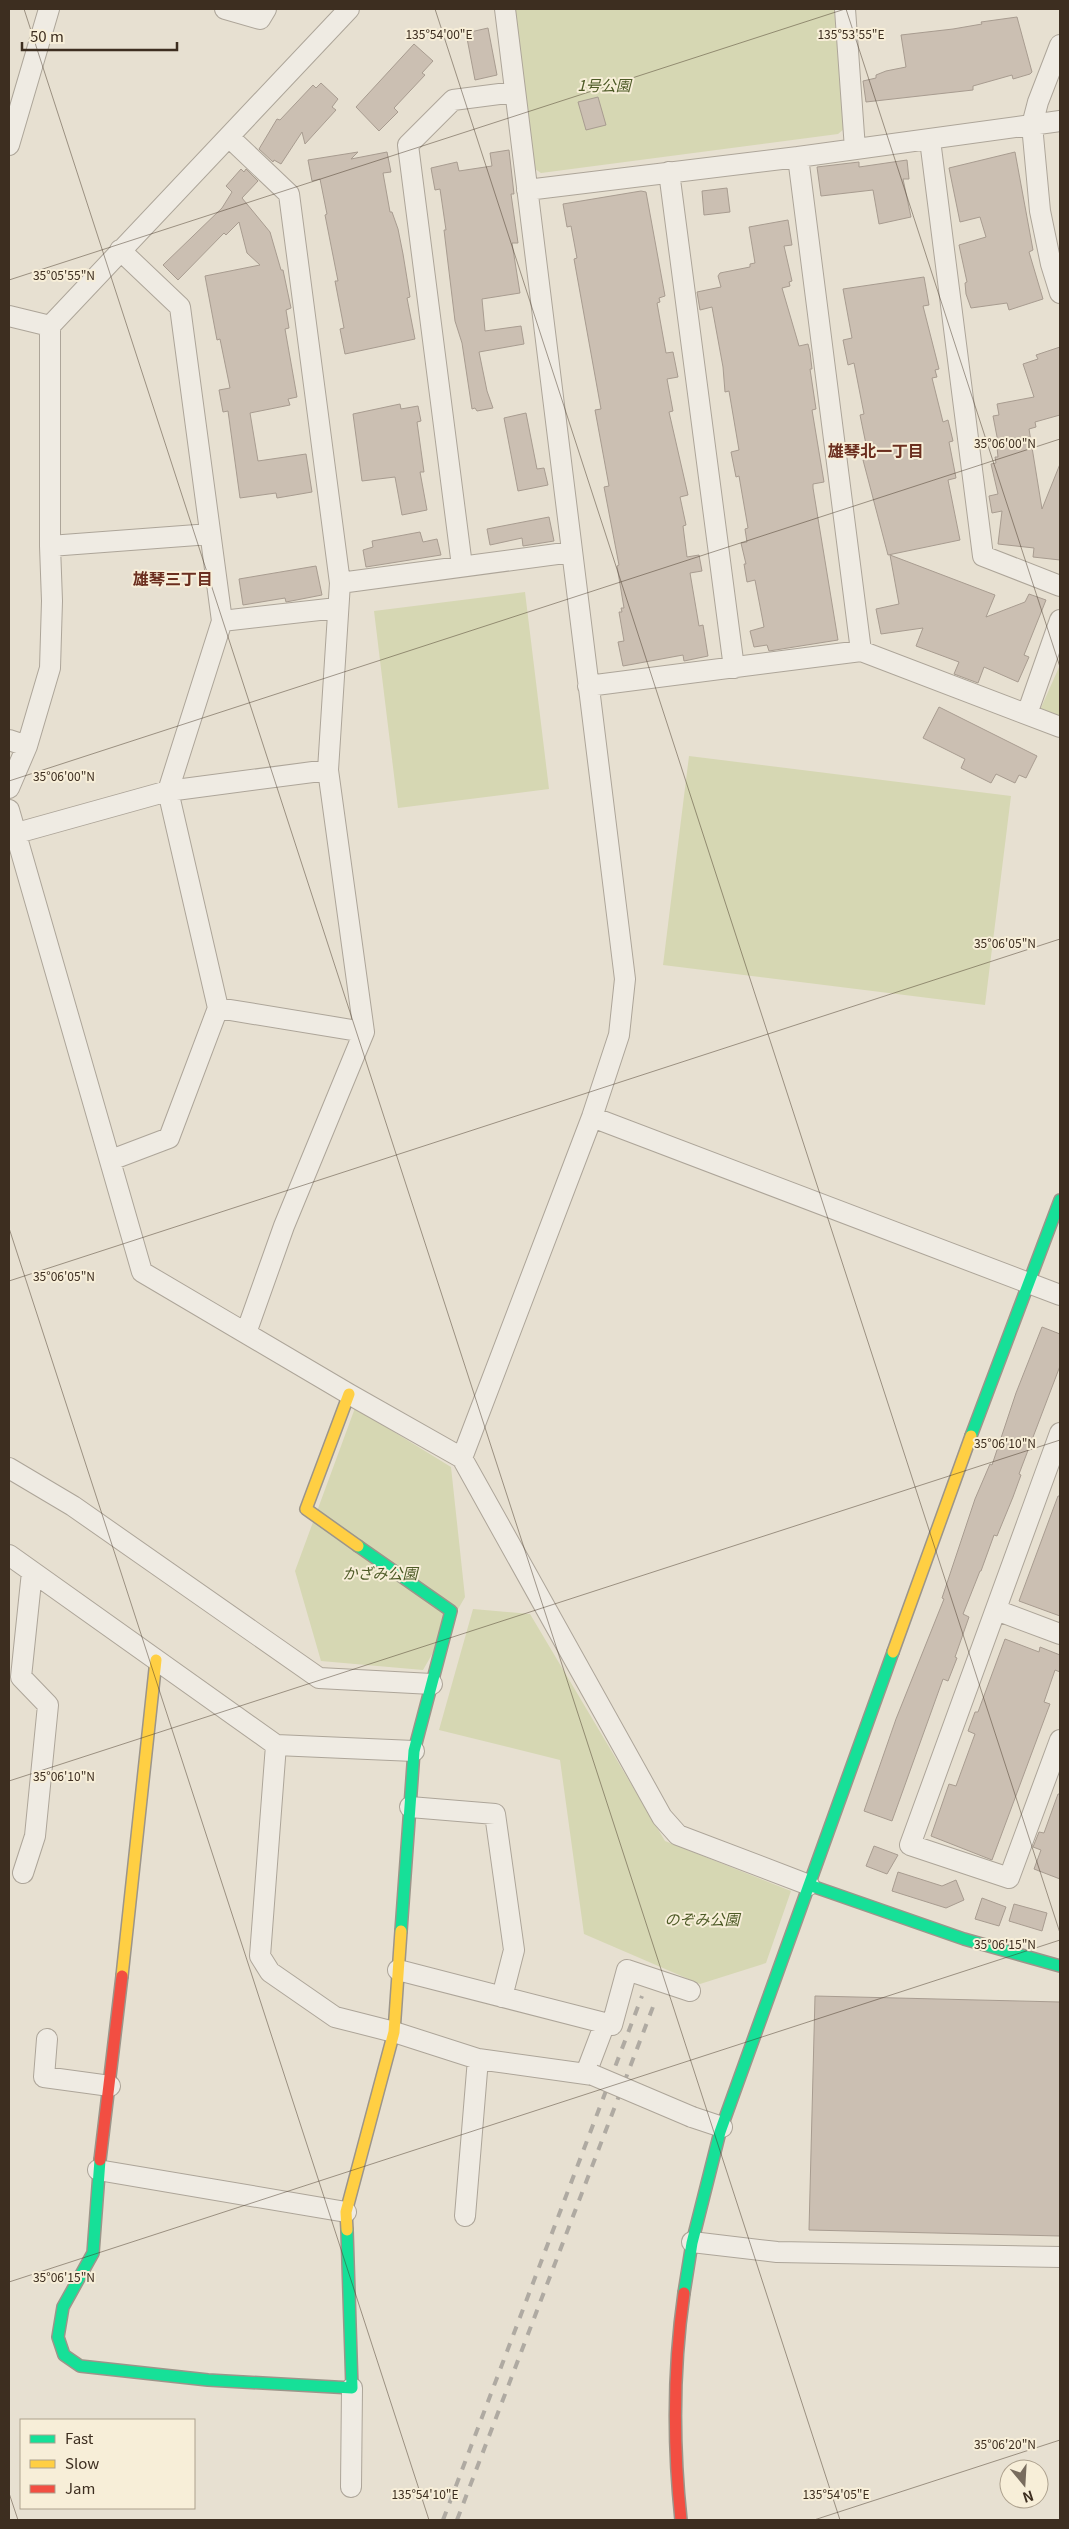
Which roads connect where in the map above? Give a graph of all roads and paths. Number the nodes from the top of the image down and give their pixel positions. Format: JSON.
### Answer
{"nodes":[{"id":1,"x":49,"y":9,"type":"edge"},
{"id":2,"x":225,"y":9,"type":"edge"},
{"id":3,"x":266,"y":9,"type":"edge"},
{"id":4,"x":349,"y":9,"type":"edge"},
{"id":5,"x":505,"y":9,"type":"edge"},
{"id":6,"x":845,"y":9,"type":"edge"},
{"id":7,"x":1060,"y":45,"type":"edge"},
{"id":8,"x":515,"y":92,"type":"junction"},
{"id":9,"x":1060,"y":121,"type":"edge"},
{"id":10,"x":1032,"y":125,"type":"junction"},
{"id":11,"x":229,"y":137,"type":"junction"},
{"id":12,"x":930,"y":140,"type":"junction"},
{"id":13,"x":9,"y":145,"type":"edge"},
{"id":14,"x":855,"y":149,"type":"junction"},
{"id":15,"x":798,"y":157,"type":"junction"},
{"id":16,"x":669,"y":172,"type":"junction"},
{"id":17,"x":527,"y":190,"type":"junction"},
{"id":18,"x":120,"y":250,"type":"junction"},
{"id":19,"x":1060,"y":293,"type":"edge"},
{"id":20,"x":9,"y":316,"type":"edge"},
{"id":21,"x":50,"y":326,"type":"junction"},
{"id":22,"x":210,"y":534,"type":"junction"},
{"id":23,"x":50,"y":546,"type":"junction"},
{"id":24,"x":572,"y":552,"type":"junction"},
{"id":25,"x":462,"y":566,"type":"junction"},
{"id":26,"x":340,"y":583,"type":"junction"},
{"id":27,"x":1060,"y":586,"type":"edge"},
{"id":28,"x":337,"y":608,"type":"junction"},
{"id":29,"x":1060,"y":620,"type":"edge"},
{"id":30,"x":222,"y":621,"type":"junction"},
{"id":31,"x":861,"y":651,"type":"junction"},
{"id":32,"x":734,"y":668,"type":"junction"},
{"id":33,"x":588,"y":686,"type":"junction"},
{"id":34,"x":1027,"y":714,"type":"junction"},
{"id":35,"x":1060,"y":727,"type":"edge"},
{"id":36,"x":18,"y":743,"type":"edge"},
{"id":37,"x":328,"y":770,"type":"junction"},
{"id":38,"x":9,"y":788,"type":"edge"},
{"id":39,"x":168,"y":791,"type":"junction"},
{"id":40,"x":9,"y":810,"type":"edge"},
{"id":41,"x":17,"y":833,"type":"junction"},
{"id":42,"x":218,"y":1008,"type":"junction"},
{"id":43,"x":364,"y":1032,"type":"junction"},
{"id":44,"x":592,"y":1117,"type":"junction"},
{"id":45,"x":111,"y":1160,"type":"junction"},
{"id":46,"x":1060,"y":1200,"type":"edge"},
{"id":47,"x":1029,"y":1283,"type":"junction"},
{"id":48,"x":1060,"y":1295,"type":"edge"},
{"id":49,"x":246,"y":1333,"type":"junction"},
{"id":50,"x":350,"y":1394,"type":"junction"},
{"id":51,"x":1060,"y":1433,"type":"edge"},
{"id":52,"x":462,"y":1458,"type":"junction"},
{"id":53,"x":9,"y":1468,"type":"edge"},
{"id":54,"x":9,"y":1555,"type":"edge"},
{"id":55,"x":32,"y":1572,"type":"junction"},
{"id":56,"x":996,"y":1610,"type":"junction"},
{"id":57,"x":1060,"y":1634,"type":"edge"},
{"id":58,"x":156,"y":1660,"type":"junction"},
{"id":59,"x":432,"y":1684,"type":"junction"},
{"id":60,"x":1060,"y":1740,"type":"edge"},
{"id":61,"x":276,"y":1745,"type":"junction"},
{"id":62,"x":414,"y":1750,"type":"junction"},
{"id":63,"x":410,"y":1807,"type":"junction"},
{"id":64,"x":23,"y":1872,"type":"dead end"},
{"id":65,"x":809,"y":1885,"type":"junction"},
{"id":66,"x":1058,"y":1960,"type":"edge"},
{"id":67,"x":398,"y":1970,"type":"junction"},
{"id":68,"x":690,"y":1992,"type":"dead end"},
{"id":69,"x":502,"y":1997,"type":"junction"},
{"id":70,"x":605,"y":2023,"type":"junction"},
{"id":71,"x":394,"y":2032,"type":"junction"},
{"id":72,"x":47,"y":2039,"type":"dead end"},
{"id":73,"x":478,"y":2059,"type":"junction"},
{"id":74,"x":589,"y":2074,"type":"junction"},
{"id":75,"x":110,"y":2086,"type":"junction"},
{"id":76,"x":722,"y":2127,"type":"junction"},
{"id":77,"x":98,"y":2170,"type":"junction"},
{"id":78,"x":346,"y":2212,"type":"junction"},
{"id":79,"x":465,"y":2216,"type":"dead end"},
{"id":80,"x":692,"y":2242,"type":"junction"},
{"id":81,"x":1060,"y":2258,"type":"edge"},
{"id":82,"x":352,"y":2388,"type":"junction"},
{"id":83,"x":351,"y":2487,"type":"dead end"},
{"id":84,"x":681,"y":2520,"type":"edge"}],
"edges":[{"from":1,"to":13,"type":"street"},
{"from":2,"to":3,"type":"street"},
{"from":4,"to":11,"type":"street"},
{"from":5,"to":8,"type":"street"},
{"from":6,"to":14,"type":"street"},
{"from":7,"to":10,"type":"street"},
{"from":8,"to":17,"type":"street"},
{"from":8,"to":25,"type":"street"},
{"from":9,"to":10,"type":"street"},
{"from":10,"to":12,"type":"street"},
{"from":10,"to":19,"type":"street"},
{"from":11,"to":18,"type":"street"},
{"from":11,"to":26,"type":"street"},
{"from":12,"to":14,"type":"street"},
{"from":12,"to":27,"type":"street"},
{"from":14,"to":15,"type":"street"},
{"from":15,"to":16,"type":"street"},
{"from":15,"to":31,"type":"street"},
{"from":16,"to":17,"type":"street"},
{"from":16,"to":32,"type":"street"},
{"from":17,"to":24,"type":"street"},
{"from":18,"to":21,"type":"street"},
{"from":18,"to":22,"type":"street"},
{"from":20,"to":21,"type":"street"},
{"from":21,"to":23,"type":"street"},
{"from":22,"to":23,"type":"street"},
{"from":22,"to":30,"type":"street"},
{"from":23,"to":36,"type":"street"},
{"from":24,"to":25,"type":"street"},
{"from":24,"to":33,"type":"street"},
{"from":25,"to":26,"type":"street"},
{"from":26,"to":28,"type":"street"},
{"from":28,"to":30,"type":"street"},
{"from":28,"to":37,"type":"street"},
{"from":29,"to":34,"type":"street"},
{"from":30,"to":39,"type":"street"},
{"from":31,"to":32,"type":"street"},
{"from":31,"to":34,"type":"street"},
{"from":32,"to":33,"type":"street"},
{"from":33,"to":44,"type":"street"},
{"from":34,"to":35,"type":"street"},
{"from":36,"to":38,"type":"street"},
{"from":37,"to":39,"type":"street"},
{"from":37,"to":43,"type":"street"},
{"from":39,"to":41,"type":"street"},
{"from":39,"to":42,"type":"street"},
{"from":40,"to":41,"type":"street"},
{"from":41,"to":45,"type":"street"},
{"from":42,"to":43,"type":"street"},
{"from":42,"to":45,"type":"street"},
{"from":43,"to":49,"type":"street"},
{"from":44,"to":47,"type":"street"},
{"from":44,"to":52,"type":"street"},
{"from":45,"to":49,"type":"street"},
{"from":46,"to":47,"type":"street"},
{"from":47,"to":48,"type":"street"},
{"from":47,"to":65,"type":"street"},
{"from":49,"to":50,"type":"street"},
{"from":50,"to":52,"type":"street"},
{"from":50,"to":59,"type":"street"},
{"from":51,"to":56,"type":"street"},
{"from":52,"to":65,"type":"street"},
{"from":53,"to":59,"type":"street"},
{"from":54,"to":55,"type":"street"},
{"from":55,"to":58,"type":"street"},
{"from":55,"to":64,"type":"street"},
{"from":56,"to":57,"type":"street"},
{"from":56,"to":60,"type":"street"},
{"from":58,"to":61,"type":"street"},
{"from":58,"to":75,"type":"street"},
{"from":59,"to":62,"type":"street"},
{"from":61,"to":62,"type":"street"},
{"from":61,"to":71,"type":"street"},
{"from":62,"to":63,"type":"street"},
{"from":63,"to":67,"type":"street"},
{"from":63,"to":69,"type":"street"},
{"from":65,"to":66,"type":"street"},
{"from":65,"to":76,"type":"street"},
{"from":67,"to":69,"type":"street"},
{"from":67,"to":71,"type":"street"},
{"from":68,"to":70,"type":"street"},
{"from":69,"to":70,"type":"street"},
{"from":70,"to":74,"type":"street"},
{"from":71,"to":73,"type":"street"},
{"from":71,"to":78,"type":"street"},
{"from":72,"to":75,"type":"street"},
{"from":73,"to":74,"type":"street"},
{"from":73,"to":79,"type":"street"},
{"from":74,"to":76,"type":"street","bridge":true},
{"from":75,"to":77,"type":"street"},
{"from":76,"to":80,"type":"street"},
{"from":77,"to":78,"type":"street"},
{"from":77,"to":82,"type":"street"},
{"from":78,"to":82,"type":"street"},
{"from":80,"to":81,"type":"street"},
{"from":80,"to":84,"type":"street"},
{"from":82,"to":83,"type":"street"}]}
